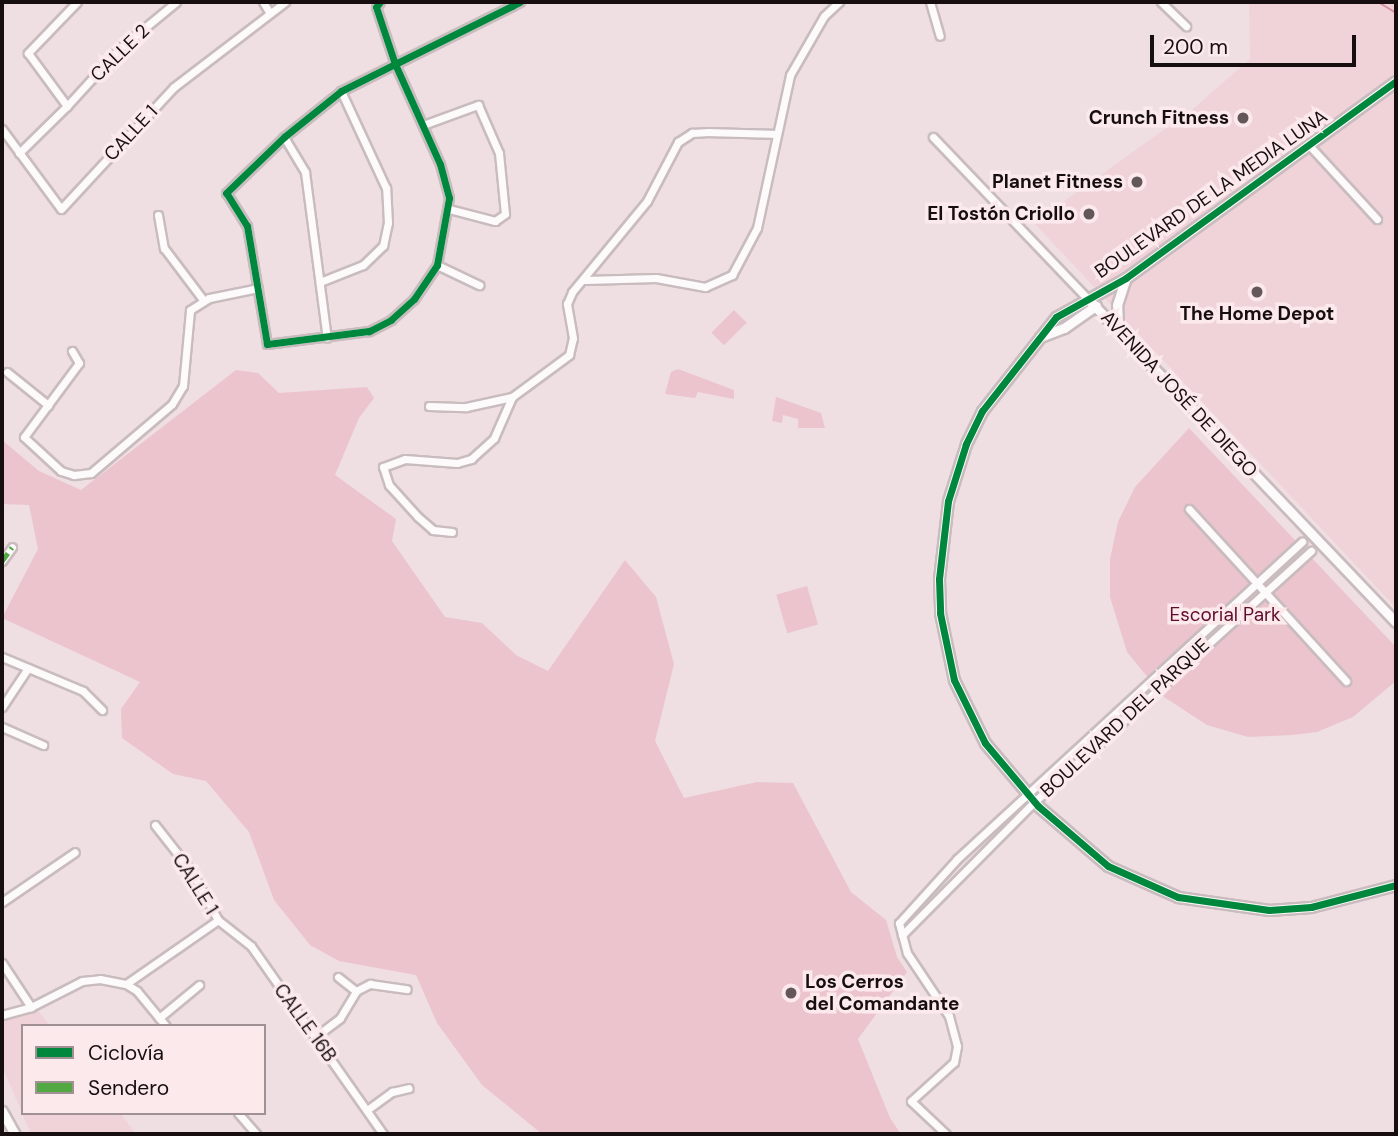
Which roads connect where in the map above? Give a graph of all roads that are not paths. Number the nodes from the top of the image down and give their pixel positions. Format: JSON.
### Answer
{"nodes":[{"id":1,"x":77,"y":2,"type":"edge"},
{"id":2,"x":176,"y":2,"type":"edge"},
{"id":3,"x":263,"y":2,"type":"edge"},
{"id":4,"x":285,"y":2,"type":"edge"},
{"id":5,"x":380,"y":2,"type":"edge"},
{"id":6,"x":520,"y":2,"type":"edge"},
{"id":7,"x":839,"y":2,"type":"edge"},
{"id":8,"x":930,"y":2,"type":"edge"},
{"id":9,"x":1161,"y":2,"type":"edge"},
{"id":10,"x":270,"y":13,"type":"junction"},
{"id":11,"x":1186,"y":26,"type":"dead end"},
{"id":12,"x":940,"y":36,"type":"dead end"},
{"id":13,"x":395,"y":64,"type":"junction"},
{"id":14,"x":1396,"y":82,"type":"edge"},
{"id":15,"x":341,"y":91,"type":"junction"},
{"id":16,"x":67,"y":106,"type":"junction"},
{"id":17,"x":423,"y":125,"type":"junction"},
{"id":18,"x":2,"y":129,"type":"edge"},
{"id":19,"x":776,"y":134,"type":"junction"},
{"id":20,"x":284,"y":137,"type":"junction"},
{"id":21,"x":933,"y":137,"type":"dead end"},
{"id":22,"x":1308,"y":144,"type":"junction"},
{"id":23,"x":19,"y":153,"type":"junction"},
{"id":24,"x":449,"y":209,"type":"junction"},
{"id":25,"x":158,"y":215,"type":"dead end"},
{"id":26,"x":1377,"y":219,"type":"dead end"},
{"id":27,"x":437,"y":265,"type":"junction"},
{"id":28,"x":1126,"y":278,"type":"junction"},
{"id":29,"x":585,"y":280,"type":"junction"},
{"id":30,"x":320,"y":282,"type":"junction"},
{"id":31,"x":479,"y":285,"type":"dead end"},
{"id":32,"x":258,"y":288,"type":"junction"},
{"id":33,"x":1088,"y":299,"type":"junction"},
{"id":34,"x":204,"y":301,"type":"junction"},
{"id":35,"x":1096,"y":306,"type":"junction"},
{"id":36,"x":1118,"y":329,"type":"junction"},
{"id":37,"x":327,"y":338,"type":"junction"},
{"id":38,"x":1038,"y":338,"type":"junction"},
{"id":39,"x":72,"y":351,"type":"dead end"},
{"id":40,"x":7,"y":372,"type":"dead end"},
{"id":41,"x":512,"y":397,"type":"junction"},
{"id":42,"x":48,"y":405,"type":"junction"},
{"id":43,"x":429,"y":406,"type":"dead end"},
{"id":44,"x":1189,"y":509,"type":"dead end"},
{"id":45,"x":452,"y":532,"type":"dead end"},
{"id":46,"x":1302,"y":542,"type":"dead end"},
{"id":47,"x":12,"y":547,"type":"dead end"},
{"id":48,"x":1311,"y":551,"type":"dead end"},
{"id":49,"x":2,"y":561,"type":"edge"},
{"id":50,"x":1255,"y":584,"type":"junction"},
{"id":51,"x":1263,"y":593,"type":"junction"},
{"id":52,"x":1396,"y":622,"type":"edge"},
{"id":53,"x":2,"y":657,"type":"edge"},
{"id":54,"x":28,"y":668,"type":"junction"},
{"id":55,"x":1346,"y":681,"type":"dead end"},
{"id":56,"x":2,"y":707,"type":"edge"},
{"id":57,"x":102,"y":710,"type":"dead end"},
{"id":58,"x":2,"y":727,"type":"edge"},
{"id":59,"x":43,"y":745,"type":"dead end"},
{"id":60,"x":1026,"y":794,"type":"junction"},
{"id":61,"x":1034,"y":802,"type":"junction"},
{"id":62,"x":156,"y":825,"type":"dead end"},
{"id":63,"x":75,"y":852,"type":"dead end"},
{"id":64,"x":1396,"y":885,"type":"edge"},
{"id":65,"x":2,"y":902,"type":"edge"},
{"id":66,"x":218,"y":920,"type":"junction"},
{"id":67,"x":902,"y":935,"type":"junction"},
{"id":68,"x":2,"y":963,"type":"edge"},
{"id":69,"x":338,"y":977,"type":"dead end"},
{"id":70,"x":126,"y":984,"type":"junction"},
{"id":71,"x":199,"y":985,"type":"dead end"},
{"id":72,"x":407,"y":989,"type":"dead end"},
{"id":73,"x":356,"y":991,"type":"junction"},
{"id":74,"x":32,"y":1007,"type":"junction"},
{"id":75,"x":2,"y":1015,"type":"edge"},
{"id":76,"x":159,"y":1017,"type":"junction"},
{"id":77,"x":164,"y":1024,"type":"edge"},
{"id":78,"x":315,"y":1037,"type":"junction"},
{"id":79,"x":409,"y":1088,"type":"dead end"},
{"id":80,"x":367,"y":1110,"type":"junction"},
{"id":81,"x":2,"y":1111,"type":"edge"},
{"id":82,"x":240,"y":1115,"type":"edge"},
{"id":83,"x":15,"y":1134,"type":"edge"},
{"id":84,"x":256,"y":1134,"type":"edge"},
{"id":85,"x":383,"y":1134,"type":"edge"},
{"id":86,"x":946,"y":1134,"type":"edge"}],
"edges":[{"from":1,"to":16,"type":"street"},
{"from":2,"to":16,"type":"street","name":"CALLE 2"},
{"from":3,"to":10,"type":"street"},
{"from":4,"to":10,"type":"street","name":"CALLE 1"},
{"from":5,"to":13,"type":"street"},
{"from":6,"to":13,"type":"street"},
{"from":7,"to":19,"type":"street"},
{"from":8,"to":12,"type":"street"},
{"from":9,"to":11,"type":"street"},
{"from":10,"to":23,"type":"street","name":"CALLE 1"},
{"from":13,"to":15,"type":"street"},
{"from":13,"to":17,"type":"street"},
{"from":14,"to":22,"type":"street","name":"BOULEVARD DE LA MEDIA LUNA"},
{"from":15,"to":20,"type":"street"},
{"from":15,"to":30,"type":"street"},
{"from":16,"to":23,"type":"street","name":"CALLE 2"},
{"from":17,"to":24,"type":"street"},
{"from":17,"to":24,"type":"street"},
{"from":18,"to":23,"type":"street","name":"CALLE 1"},
{"from":19,"to":29,"type":"street"},
{"from":19,"to":29,"type":"street"},
{"from":20,"to":30,"type":"street"},
{"from":20,"to":32,"type":"street"},
{"from":21,"to":33,"type":"street","name":"AVENIDA JOSÉ DE DIEGO"},
{"from":22,"to":26,"type":"street"},
{"from":22,"to":28,"type":"street","name":"BOULEVARD DE LA MEDIA LUNA"},
{"from":24,"to":27,"type":"street"},
{"from":25,"to":34,"type":"street"},
{"from":27,"to":31,"type":"street"},
{"from":27,"to":37,"type":"street"},
{"from":28,"to":33,"type":"street","name":"BOULEVARD DE LA MEDIA LUNA"},
{"from":28,"to":36,"type":"street"},
{"from":29,"to":41,"type":"street"},
{"from":30,"to":37,"type":"street"},
{"from":32,"to":34,"type":"street"},
{"from":32,"to":37,"type":"street"},
{"from":33,"to":35,"type":"street","name":"AVENIDA JOSÉ DE DIEGO"},
{"from":33,"to":38,"type":"street","name":"BOULEVARD DE LA MEDIA LUNA"},
{"from":34,"to":42,"type":"street"},
{"from":35,"to":36,"type":"street","name":"AVENIDA JOSÉ DE DIEGO"},
{"from":35,"to":38,"type":"street","name":"BOULEVARD DE LA MEDIA LUNA"},
{"from":36,"to":52,"type":"street","name":"AVENIDA JOSÉ DE DIEGO"},
{"from":38,"to":60,"type":"street","name":"BOULEVARD DE LA MEDIA LUNA"},
{"from":39,"to":42,"type":"street"},
{"from":40,"to":42,"type":"street"},
{"from":41,"to":43,"type":"street"},
{"from":41,"to":45,"type":"street"},
{"from":44,"to":50,"type":"street"},
{"from":46,"to":50,"type":"street","name":"BOULEVARD DEL PARQUE"},
{"from":47,"to":49,"type":"street"},
{"from":48,"to":51,"type":"street","name":"BOULEVARD DEL PARQUE"},
{"from":50,"to":51,"type":"street"},
{"from":50,"to":60,"type":"street","name":"BOULEVARD DEL PARQUE"},
{"from":51,"to":55,"type":"street"},
{"from":51,"to":61,"type":"street","name":"BOULEVARD DEL PARQUE"},
{"from":53,"to":54,"type":"street"},
{"from":54,"to":56,"type":"street"},
{"from":54,"to":57,"type":"street"},
{"from":58,"to":59,"type":"street"},
{"from":60,"to":61,"type":"street","name":"BOULEVARD DE LA MEDIA LUNA"},
{"from":60,"to":67,"type":"street","name":"BOULEVARD DEL PARQUE"},
{"from":61,"to":64,"type":"street","name":"BOULEVARD DE LA MEDIA LUNA"},
{"from":61,"to":67,"type":"street","name":"BOULEVARD DEL PARQUE"},
{"from":62,"to":66,"type":"street","name":"CALLE 1"},
{"from":63,"to":65,"type":"street"},
{"from":66,"to":70,"type":"street","name":"CALLE 1"},
{"from":66,"to":78,"type":"street","name":"CALLE 16B"},
{"from":67,"to":86,"type":"street"},
{"from":68,"to":74,"type":"street"},
{"from":69,"to":73,"type":"street"},
{"from":70,"to":74,"type":"street"},
{"from":70,"to":76,"type":"street"},
{"from":71,"to":76,"type":"street"},
{"from":72,"to":73,"type":"street"},
{"from":73,"to":78,"type":"street"},
{"from":74,"to":75,"type":"street"},
{"from":76,"to":77,"type":"street"},
{"from":78,"to":80,"type":"street","name":"CALLE 16B"},
{"from":79,"to":80,"type":"street"},
{"from":80,"to":85,"type":"street","name":"CALLE 16B"},
{"from":81,"to":83,"type":"street"},
{"from":82,"to":84,"type":"street"}]}
